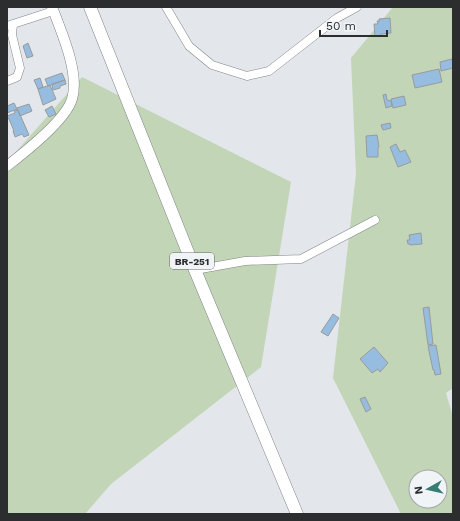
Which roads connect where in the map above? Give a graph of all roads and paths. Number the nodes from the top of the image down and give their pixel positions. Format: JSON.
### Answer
{"nodes":[{"id":1,"x":90,"y":7,"type":"edge"},
{"id":2,"x":166,"y":7,"type":"edge"},
{"id":3,"x":357,"y":7,"type":"edge"},
{"id":4,"x":53,"y":9,"type":"edge"},
{"id":5,"x":10,"y":25,"type":"edge"},
{"id":6,"x":7,"y":80,"type":"edge"},
{"id":7,"x":7,"y":166,"type":"edge"},
{"id":8,"x":375,"y":220,"type":"dead end"},
{"id":9,"x":195,"y":270,"type":"junction"},
{"id":10,"x":297,"y":514,"type":"edge"}],
"edges":[{"from":1,"to":9,"type":"main road","number":"BR-251"},
{"from":2,"to":3,"type":"street"},
{"from":4,"to":5,"type":"street"},
{"from":4,"to":7,"type":"street"},
{"from":5,"to":6,"type":"street"},
{"from":8,"to":9,"type":"street"},
{"from":9,"to":10,"type":"main road","number":"BR-251"}]}
